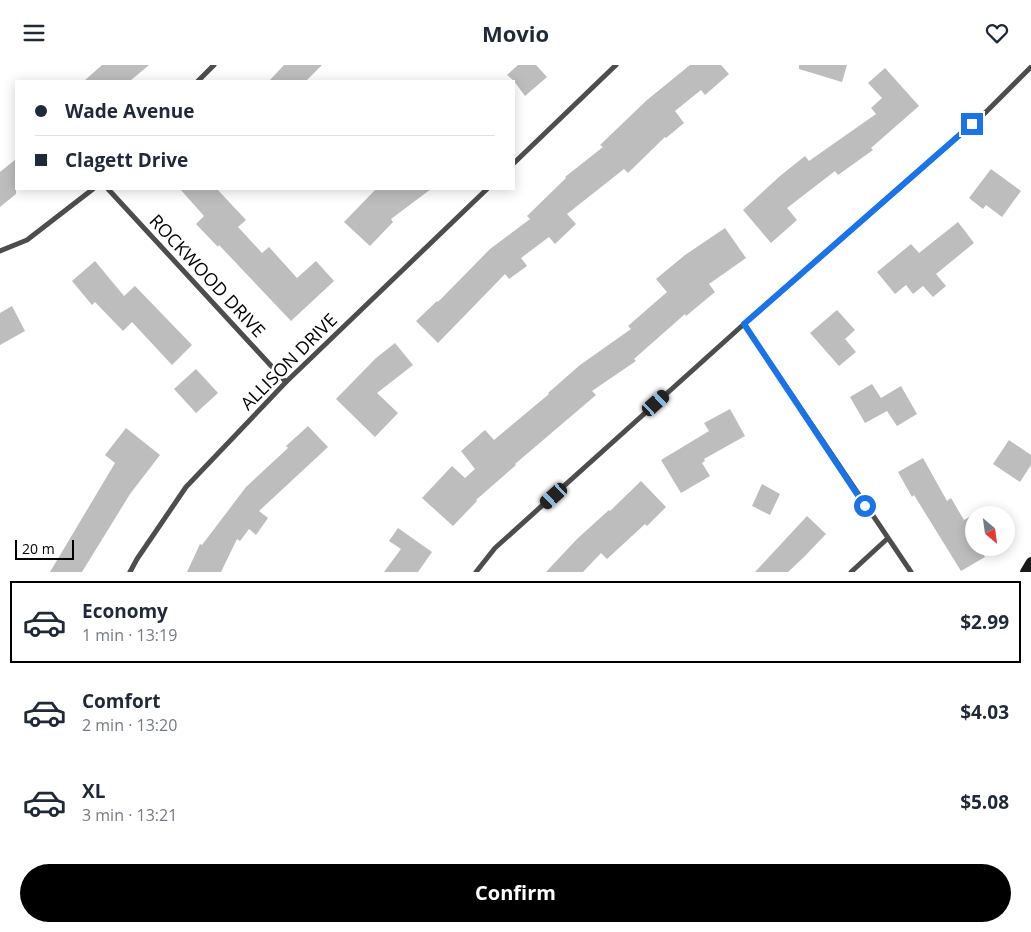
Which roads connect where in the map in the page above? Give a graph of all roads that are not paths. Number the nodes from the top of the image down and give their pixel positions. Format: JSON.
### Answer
{"nodes":[{"id":1,"x":214,"y":65,"type":"edge"},
{"id":2,"x":616,"y":65,"type":"edge"},
{"id":3,"x":1031,"y":67,"type":"edge"},
{"id":4,"x":199,"y":80,"type":"edge"},
{"id":5,"x":515,"y":162,"type":"edge"},
{"id":6,"x":92,"y":190,"type":"edge"},
{"id":7,"x":109,"y":190,"type":"edge"},
{"id":8,"x":486,"y":190,"type":"edge"},
{"id":9,"x":0,"y":251,"type":"edge"},
{"id":10,"x":744,"y":324,"type":"junction"},
{"id":11,"x":286,"y":382,"type":"junction"},
{"id":12,"x":888,"y":539,"type":"junction"},
{"id":13,"x":1031,"y":562,"type":"edge"},
{"id":14,"x":130,"y":572,"type":"edge"},
{"id":15,"x":476,"y":572,"type":"edge"},
{"id":16,"x":851,"y":572,"type":"edge"},
{"id":17,"x":911,"y":572,"type":"edge"},
{"id":18,"x":1025,"y":572,"type":"edge"}],
"edges":[{"from":1,"to":4,"type":"street"},
{"from":2,"to":5,"type":"street"},
{"from":3,"to":10,"type":"street"},
{"from":6,"to":9,"type":"street"},
{"from":7,"to":11,"type":"street","name":"ROCKWOOD DRIVE"},
{"from":8,"to":11,"type":"street","name":"ALLISON DRIVE"},
{"from":10,"to":12,"type":"street"},
{"from":10,"to":15,"type":"street"},
{"from":11,"to":14,"type":"street","name":"ALLISON DRIVE"},
{"from":12,"to":16,"type":"street"},
{"from":12,"to":17,"type":"street"},
{"from":13,"to":18,"type":"street"}]}
